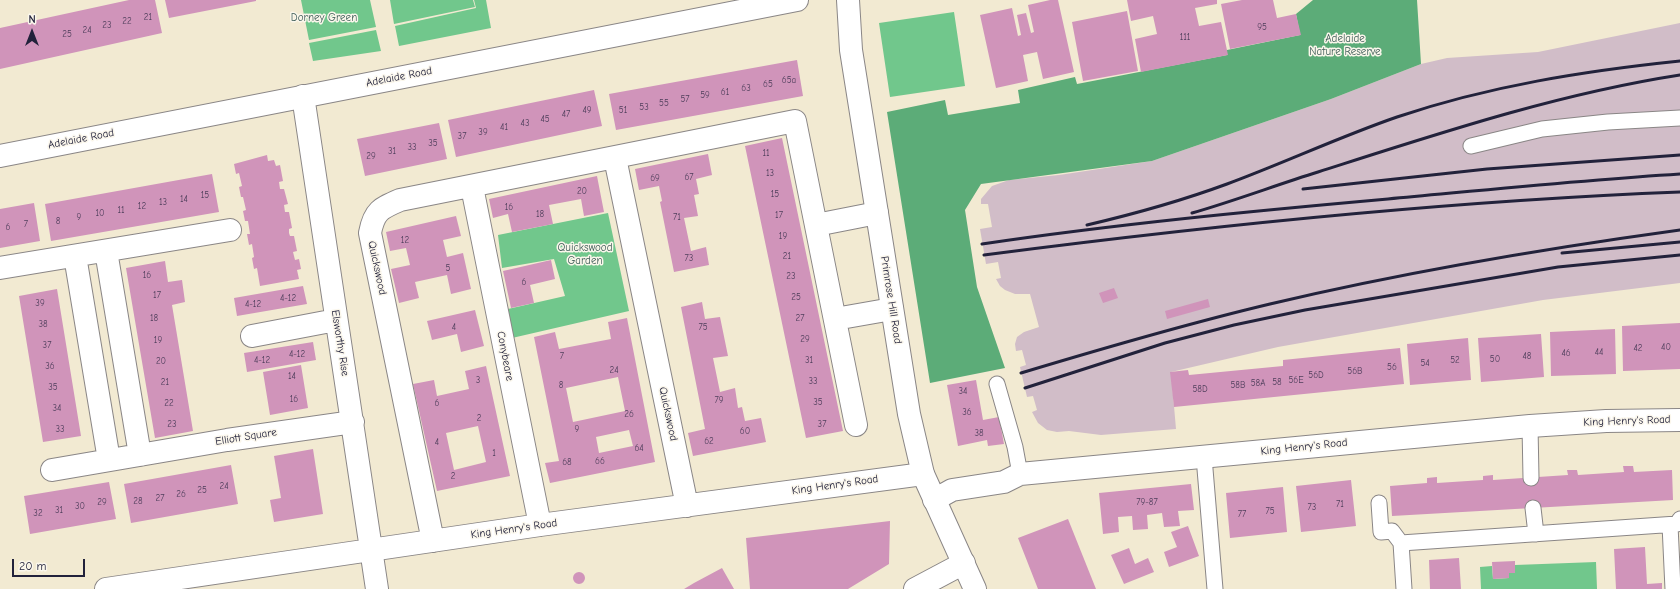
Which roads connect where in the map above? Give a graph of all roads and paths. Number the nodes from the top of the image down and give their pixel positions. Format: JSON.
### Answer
{"nodes":[{"id":1,"x":797,"y":0,"type":"edge"},
{"id":2,"x":848,"y":0,"type":"edge"},
{"id":3,"x":303,"y":96,"type":"junction"},
{"id":4,"x":1680,"y":118,"type":"edge"},
{"id":5,"x":1471,"y":146,"type":"dead end"},
{"id":6,"x":0,"y":156,"type":"edge"},
{"id":7,"x":614,"y":158,"type":"junction"},
{"id":8,"x":472,"y":187,"type":"junction"},
{"id":9,"x":877,"y":213,"type":"junction"},
{"id":10,"x":816,"y":225,"type":"junction"},
{"id":11,"x":230,"y":230,"type":"dead end"},
{"id":12,"x":106,"y":251,"type":"junction"},
{"id":13,"x":75,"y":256,"type":"junction"},
{"id":14,"x":0,"y":268,"type":"edge"},
{"id":15,"x":892,"y":308,"type":"junction"},
{"id":16,"x":835,"y":319,"type":"junction"},
{"id":17,"x":336,"y":320,"type":"junction"},
{"id":18,"x":252,"y":336,"type":"dead end"},
{"id":19,"x":997,"y":384,"type":"dead end"},
{"id":20,"x":1680,"y":420,"type":"edge"},
{"id":21,"x":352,"y":422,"type":"junction"},
{"id":22,"x":856,"y":425,"type":"dead end"},
{"id":23,"x":1530,"y":426,"type":"junction"},
{"id":24,"x":140,"y":455,"type":"junction"},
{"id":25,"x":1204,"y":457,"type":"junction"},
{"id":26,"x":109,"y":460,"type":"junction"},
{"id":27,"x":52,"y":470,"type":"dead end"},
{"id":28,"x":923,"y":474,"type":"junction"},
{"id":29,"x":1020,"y":474,"type":"junction"},
{"id":30,"x":1531,"y":478,"type":"dead end"},
{"id":31,"x":934,"y":500,"type":"junction"},
{"id":32,"x":1379,"y":503,"type":"dead end"},
{"id":33,"x":687,"y":506,"type":"junction"},
{"id":34,"x":1533,"y":508,"type":"dead end"},
{"id":35,"x":1675,"y":522,"type":"edge"},
{"id":36,"x":540,"y":525,"type":"junction"},
{"id":37,"x":1536,"y":534,"type":"junction"},
{"id":38,"x":433,"y":541,"type":"junction"},
{"id":39,"x":1401,"y":542,"type":"junction"},
{"id":40,"x":372,"y":551,"type":"junction"},
{"id":41,"x":964,"y":563,"type":"junction"},
{"id":42,"x":106,"y":589,"type":"edge"},
{"id":43,"x":377,"y":589,"type":"edge"},
{"id":44,"x":915,"y":589,"type":"edge"},
{"id":45,"x":975,"y":589,"type":"edge"},
{"id":46,"x":1215,"y":589,"type":"edge"},
{"id":47,"x":1404,"y":589,"type":"edge"},
{"id":48,"x":1673,"y":589,"type":"edge"}],
"edges":[{"from":1,"to":3,"type":"street","name":"Adelaide Road"},
{"from":2,"to":9,"type":"street","name":"Primrose Hill Road"},
{"from":3,"to":6,"type":"street","name":"Adelaide Road"},
{"from":3,"to":17,"type":"street","name":"Elsworthy Rise"},
{"from":4,"to":5,"type":"lane"},
{"from":7,"to":8,"type":"street","name":"Quickswood"},
{"from":7,"to":10,"type":"street","name":"Quickswood"},
{"from":7,"to":33,"type":"street","name":"Quickswood"},
{"from":8,"to":36,"type":"street","name":"Conybeare"},
{"from":8,"to":38,"type":"street","name":"Quickswood"},
{"from":9,"to":10,"type":"street"},
{"from":9,"to":15,"type":"street","name":"Primrose Hill Road"},
{"from":10,"to":16,"type":"street"},
{"from":11,"to":12,"type":"street"},
{"from":12,"to":13,"type":"street"},
{"from":12,"to":24,"type":"street"},
{"from":13,"to":14,"type":"street"},
{"from":13,"to":26,"type":"street"},
{"from":15,"to":16,"type":"street"},
{"from":15,"to":28,"type":"street","name":"Primrose Hill Road"},
{"from":16,"to":22,"type":"street"},
{"from":17,"to":18,"type":"street"},
{"from":17,"to":21,"type":"street","name":"Elsworthy Rise"},
{"from":19,"to":29,"type":"lane"},
{"from":20,"to":23,"type":"street","name":"King Henry's Road"},
{"from":21,"to":24,"type":"street","name":"Elliott Square"},
{"from":21,"to":40,"type":"street","name":"Elsworthy Rise"},
{"from":23,"to":25,"type":"street","name":"King Henry's Road"},
{"from":23,"to":30,"type":"lane"},
{"from":24,"to":26,"type":"street","name":"Elliott Square"},
{"from":25,"to":29,"type":"street","name":"King Henry's Road"},
{"from":25,"to":46,"type":"lane"},
{"from":26,"to":27,"type":"street","name":"Elliott Square"},
{"from":28,"to":31,"type":"street","name":"Primrose Hill Road"},
{"from":28,"to":33,"type":"street","name":"King Henry's Road"},
{"from":29,"to":31,"type":"street","name":"King Henry's Road"},
{"from":31,"to":41,"type":"street","name":"Primrose Hill Road"},
{"from":32,"to":39,"type":"lane"},
{"from":33,"to":36,"type":"street","name":"King Henry's Road"},
{"from":34,"to":37,"type":"lane"},
{"from":35,"to":37,"type":"lane"},
{"from":35,"to":48,"type":"lane"},
{"from":36,"to":38,"type":"street","name":"King Henry's Road"},
{"from":37,"to":39,"type":"lane"},
{"from":38,"to":40,"type":"street","name":"King Henry's Road"},
{"from":39,"to":47,"type":"lane"},
{"from":40,"to":42,"type":"street","name":"King Henry's Road"},
{"from":40,"to":43,"type":"street","name":"Elsworthy Rise"},
{"from":41,"to":44,"type":"street"},
{"from":41,"to":45,"type":"street","name":"Primrose Hill Road"}]}
